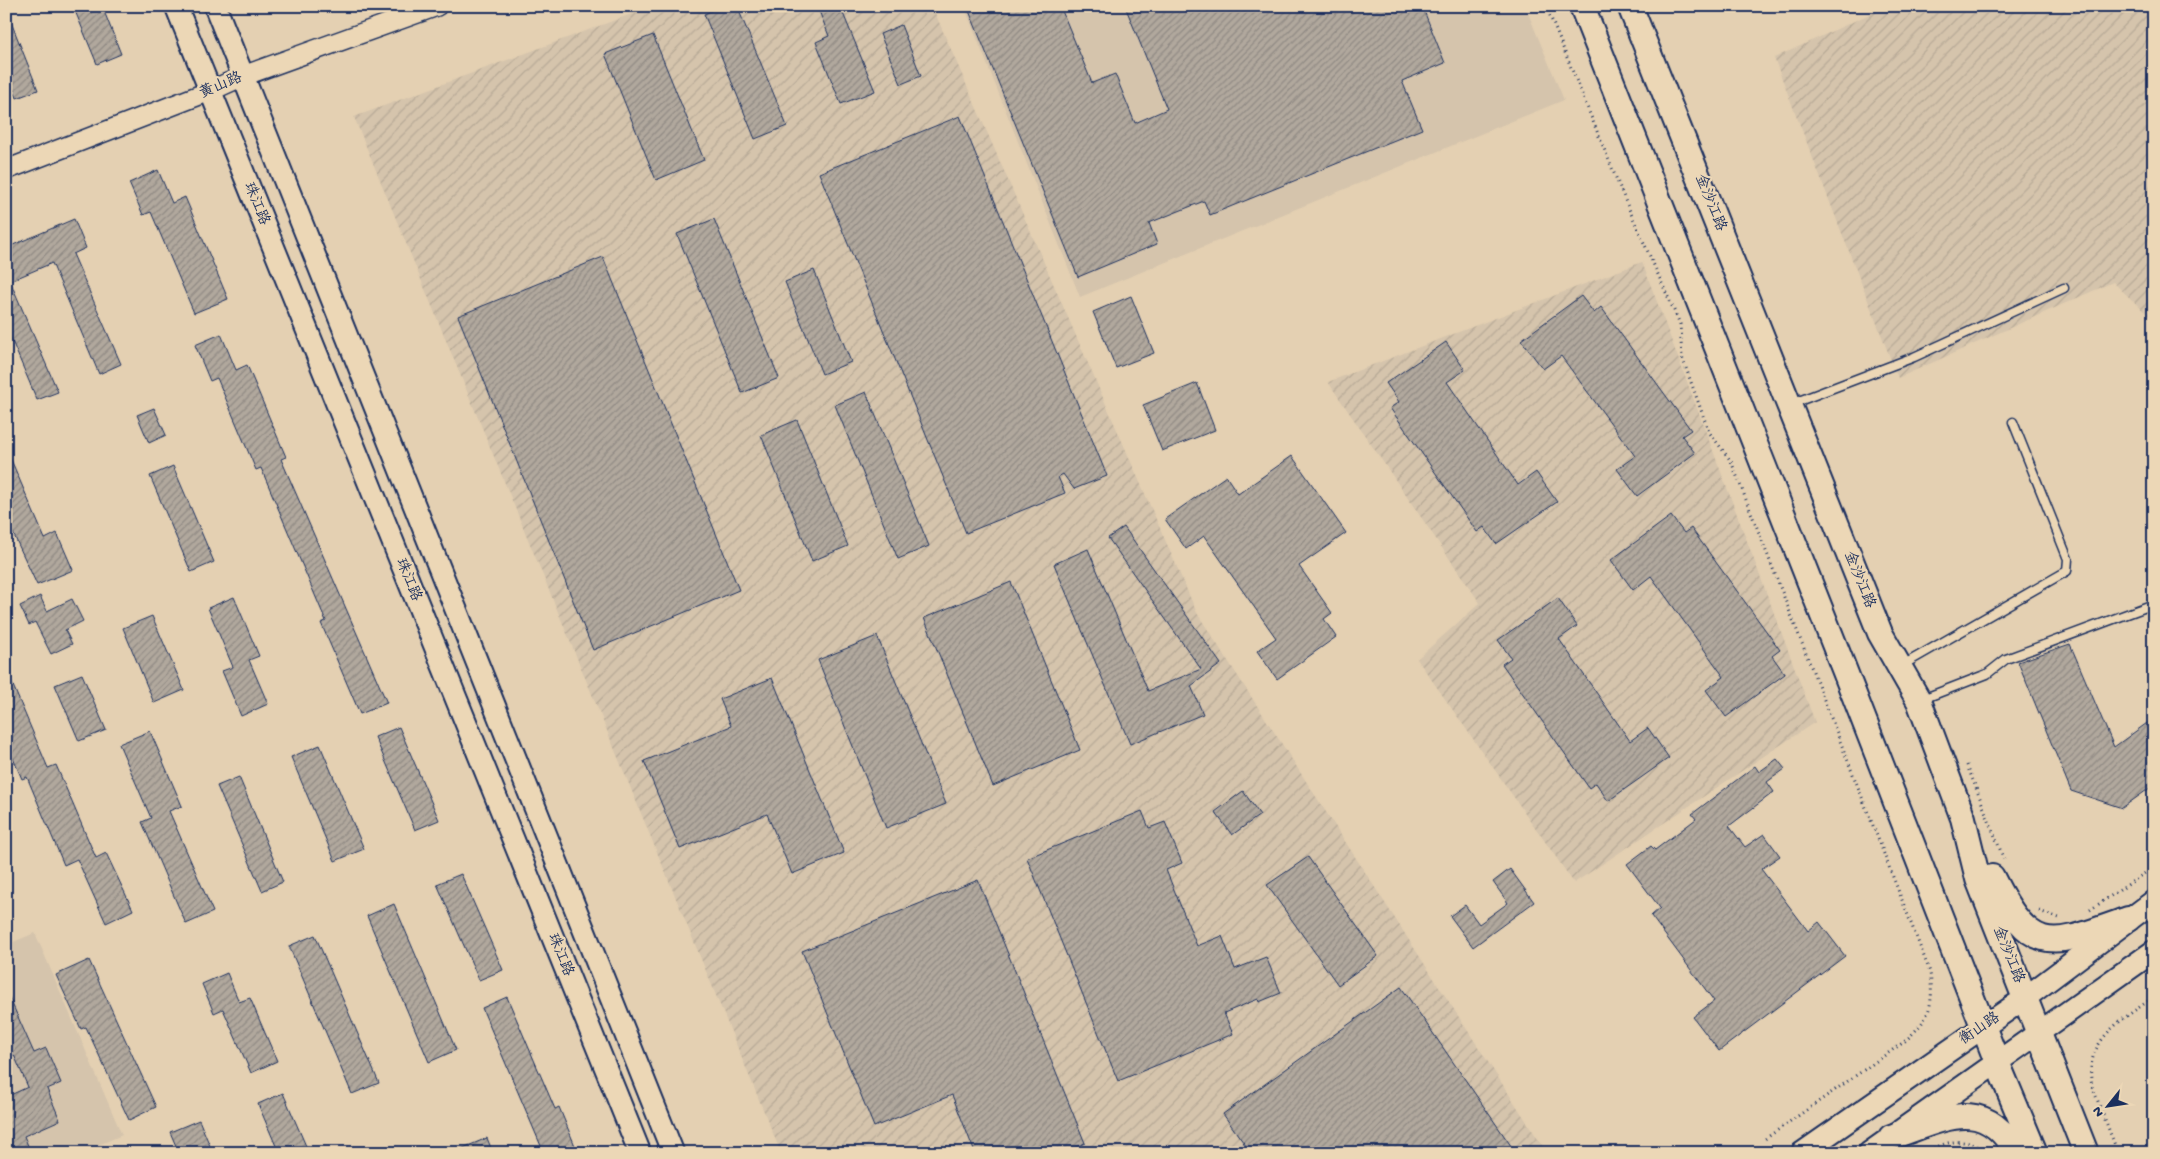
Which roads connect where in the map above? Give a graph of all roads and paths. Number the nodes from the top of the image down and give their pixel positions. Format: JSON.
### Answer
{"nodes":[{"id":1,"x":176,"y":6,"type":"edge"},
{"id":2,"x":214,"y":6,"type":"edge"},
{"id":3,"x":437,"y":6,"type":"edge"},
{"id":4,"x":1546,"y":6,"type":"edge"},
{"id":5,"x":1582,"y":6,"type":"edge"},
{"id":6,"x":1630,"y":6,"type":"edge"},
{"id":7,"x":243,"y":76,"type":"junction"},
{"id":8,"x":210,"y":91,"type":"junction"},
{"id":9,"x":6,"y":170,"type":"edge"},
{"id":10,"x":2064,"y":288,"type":"dead end"},
{"id":11,"x":1789,"y":405,"type":"junction"},
{"id":12,"x":2013,"y":422,"type":"dead end"},
{"id":13,"x":2154,"y":604,"type":"edge"},
{"id":14,"x":1899,"y":667,"type":"junction"},
{"id":15,"x":1919,"y":701,"type":"junction"},
{"id":16,"x":1965,"y":763,"type":"dead end"},
{"id":17,"x":1962,"y":818,"type":"junction"},
{"id":18,"x":2006,"y":862,"type":"dead end"},
{"id":19,"x":2154,"y":867,"type":"edge"},
{"id":20,"x":2154,"y":901,"type":"edge"},
{"id":21,"x":2037,"y":910,"type":"dead end"},
{"id":22,"x":2088,"y":912,"type":"dead end"},
{"id":23,"x":2068,"y":919,"type":"dead end"},
{"id":24,"x":2128,"y":919,"type":"junction"},
{"id":25,"x":2154,"y":951,"type":"edge"},
{"id":26,"x":2154,"y":996,"type":"edge"},
{"id":27,"x":2025,"y":998,"type":"junction"},
{"id":28,"x":1983,"y":1027,"type":"junction"},
{"id":29,"x":2040,"y":1033,"type":"junction"},
{"id":30,"x":1997,"y":1062,"type":"junction"},
{"id":31,"x":1891,"y":1137,"type":"junction"},
{"id":32,"x":1762,"y":1141,"type":"dead end"},
{"id":33,"x":640,"y":1153,"type":"edge"},
{"id":34,"x":672,"y":1153,"type":"edge"},
{"id":35,"x":1802,"y":1153,"type":"edge"},
{"id":36,"x":1869,"y":1153,"type":"edge"},
{"id":37,"x":1925,"y":1153,"type":"edge"},
{"id":38,"x":1990,"y":1153,"type":"edge"},
{"id":39,"x":2017,"y":1153,"type":"edge"},
{"id":40,"x":2035,"y":1153,"type":"edge"},
{"id":41,"x":2086,"y":1153,"type":"edge"},
{"id":42,"x":2118,"y":1153,"type":"edge"}],
"edges":[{"from":1,"to":8,"type":"main road","name":"珠江路"},
{"from":2,"to":7,"type":"main road"},
{"from":3,"to":7,"type":"street","name":"黄山路"},
{"from":4,"to":32,"type":"path"},
{"from":5,"to":28,"type":"main road"},
{"from":6,"to":11,"type":"main road","name":"金沙江路"},
{"from":7,"to":8,"type":"street","name":"黄山路"},
{"from":7,"to":34,"type":"main road"},
{"from":8,"to":9,"type":"street","name":"黄山路"},
{"from":8,"to":33,"type":"main road","name":"珠江路"},
{"from":10,"to":11,"type":"lane"},
{"from":11,"to":14,"type":"main road","name":"金沙江路"},
{"from":12,"to":14,"type":"lane"},
{"from":13,"to":15,"type":"lane"},
{"from":14,"to":15,"type":"main road","name":"金沙江路"},
{"from":15,"to":17,"type":"main road","name":"金沙江路"},
{"from":16,"to":18,"type":"path"},
{"from":17,"to":24,"type":"main road"},
{"from":17,"to":27,"type":"main road","name":"金沙江路"},
{"from":19,"to":22,"type":"path"},
{"from":20,"to":24,"type":"main road","name":"衡山路"},
{"from":21,"to":23,"type":"path"},
{"from":24,"to":27,"type":"main road","name":"衡山路"},
{"from":25,"to":29,"type":"main road"},
{"from":26,"to":42,"type":"path"},
{"from":27,"to":28,"type":"main road","name":"衡山路"},
{"from":27,"to":29,"type":"main road","name":"金沙江路"},
{"from":28,"to":30,"type":"main road"},
{"from":28,"to":35,"type":"main road","name":"衡山路"},
{"from":29,"to":30,"type":"main road"},
{"from":29,"to":41,"type":"main road","name":"金沙江路"},
{"from":30,"to":31,"type":"main road"},
{"from":30,"to":40,"type":"main road"},
{"from":31,"to":36,"type":"main road"},
{"from":31,"to":39,"type":"main road"},
{"from":37,"to":38,"type":"path"}]}
